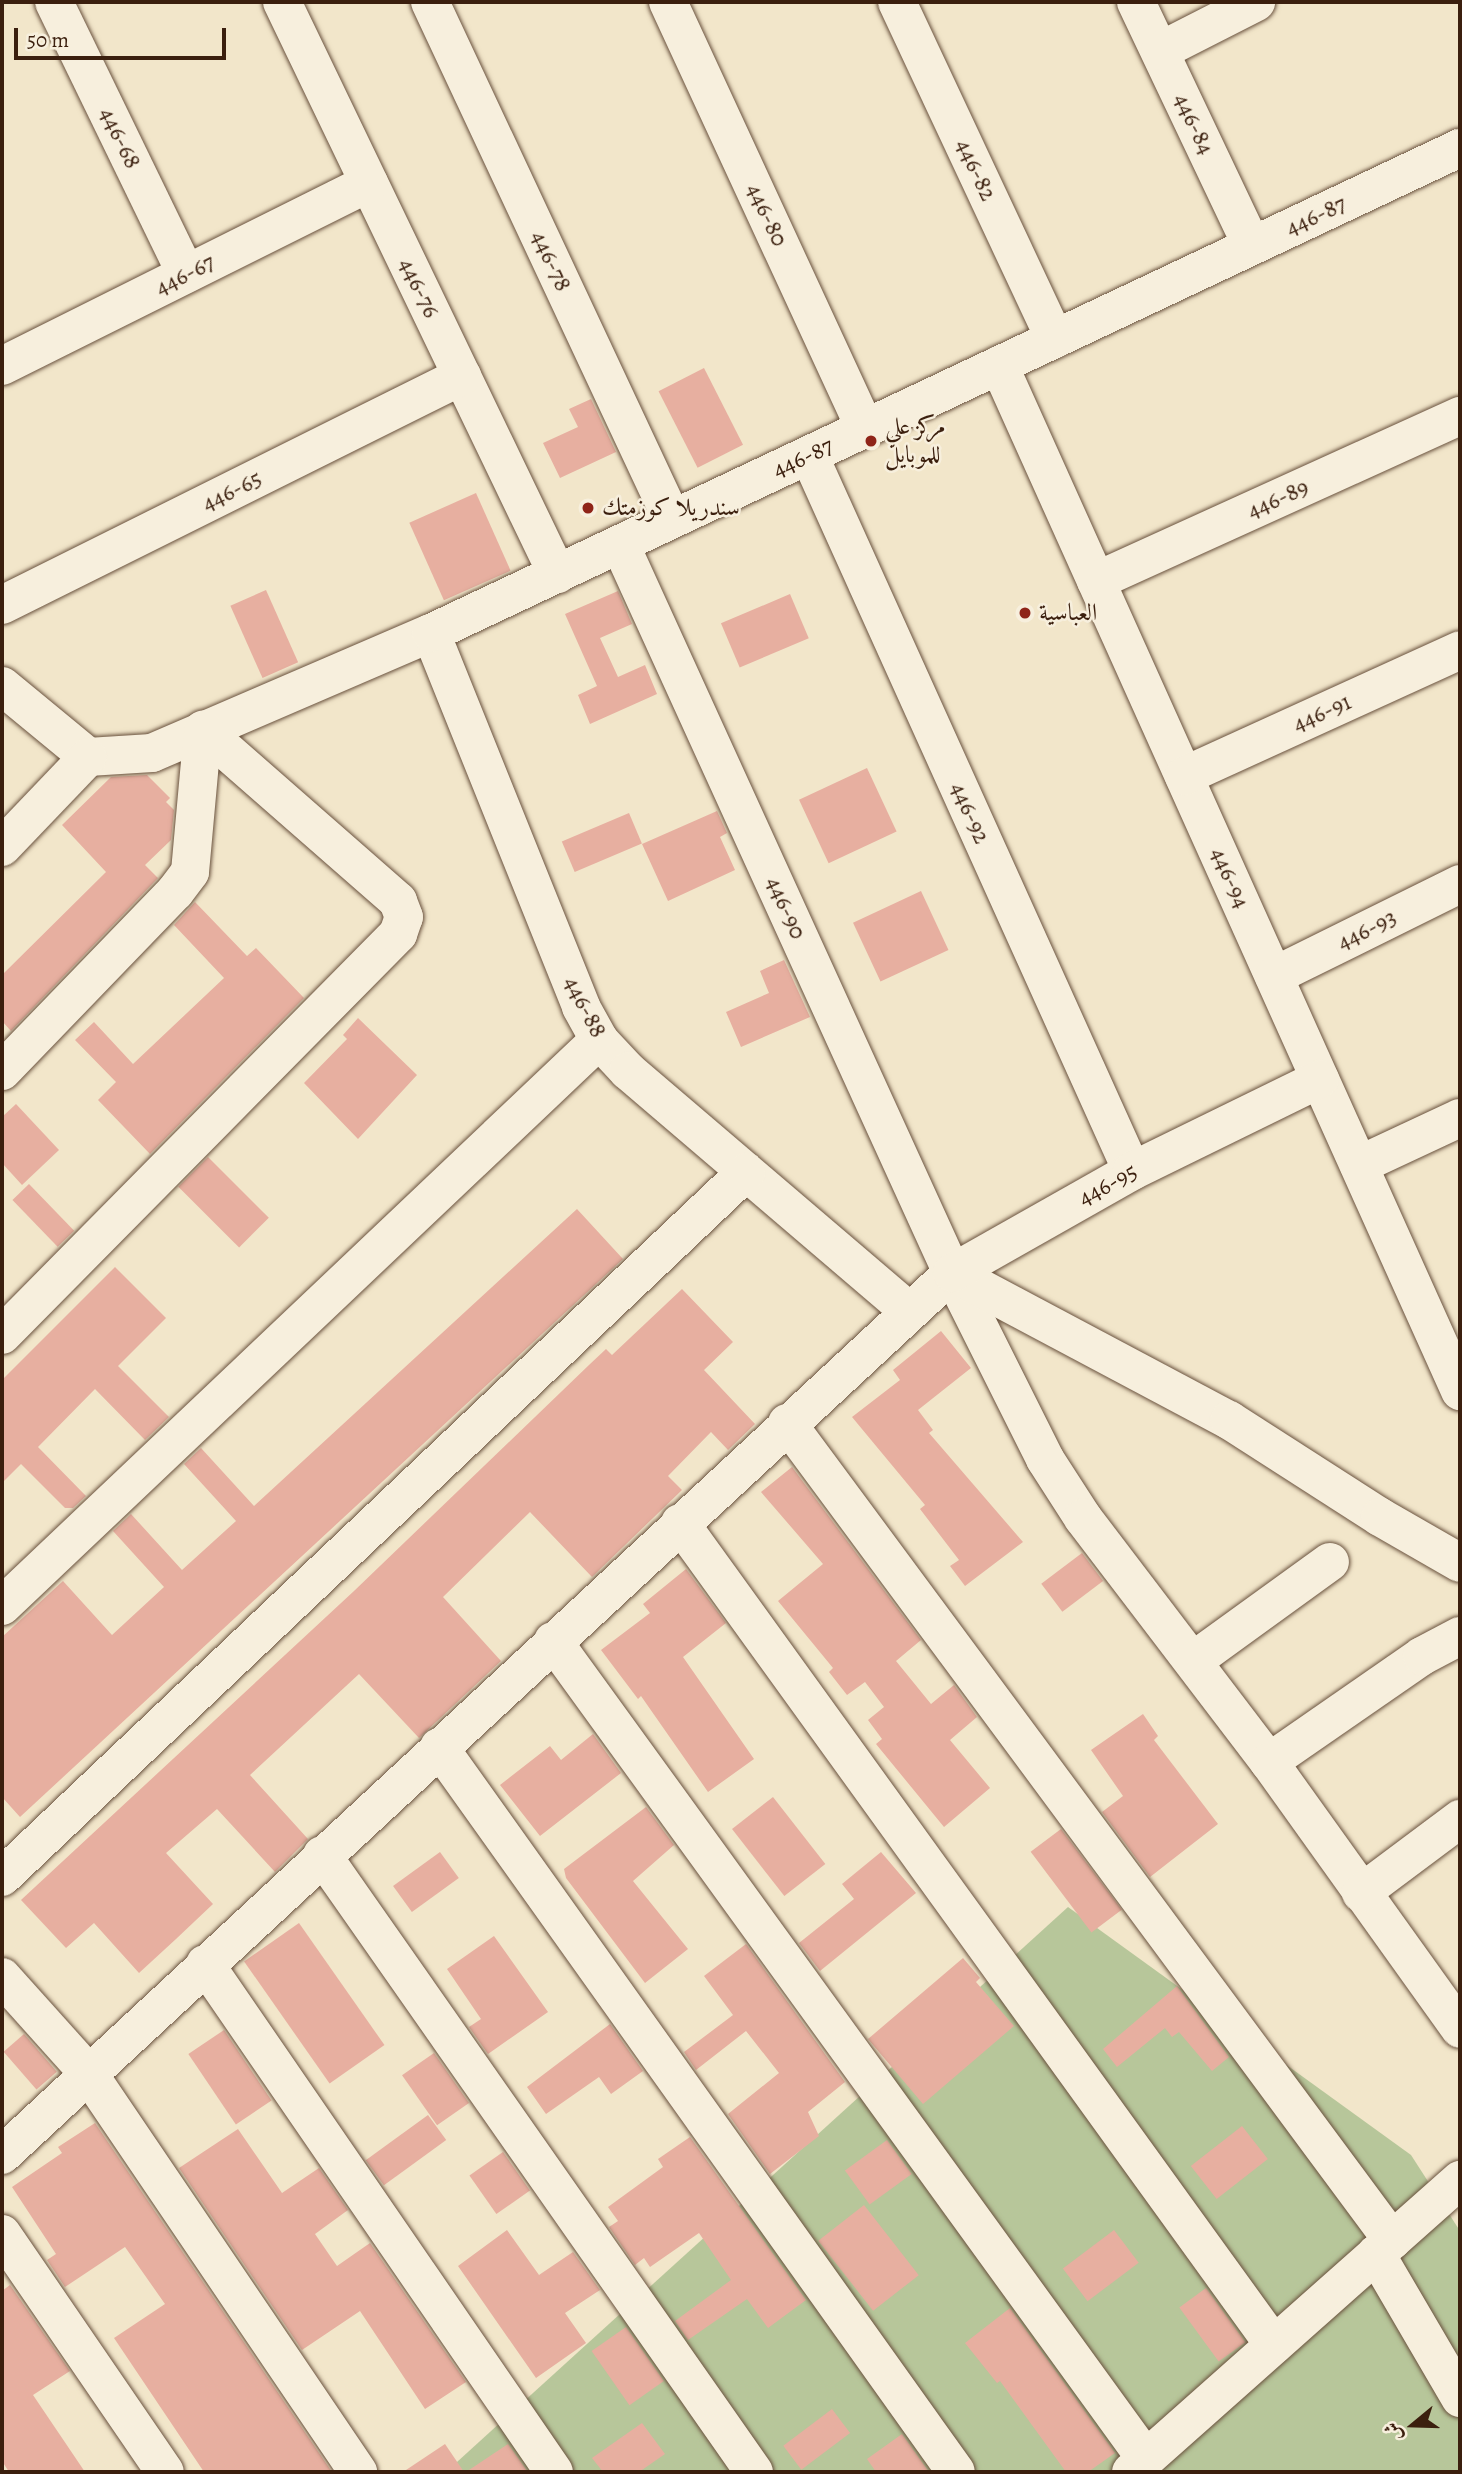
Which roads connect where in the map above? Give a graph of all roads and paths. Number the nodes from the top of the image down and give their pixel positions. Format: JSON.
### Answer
{"nodes":[{"id":1,"x":54,"y":2,"type":"edge"},
{"id":2,"x":282,"y":2,"type":"edge"},
{"id":3,"x":430,"y":2,"type":"edge"},
{"id":4,"x":668,"y":2,"type":"edge"},
{"id":5,"x":897,"y":2,"type":"edge"},
{"id":6,"x":1136,"y":2,"type":"edge"},
{"id":7,"x":1256,"y":2,"type":"edge"},
{"id":8,"x":1160,"y":51,"type":"junction"},
{"id":9,"x":1460,"y":148,"type":"edge"},
{"id":10,"x":369,"y":183,"type":"junction"},
{"id":11,"x":1252,"y":246,"type":"junction"},
{"id":12,"x":186,"y":274,"type":"junction"},
{"id":13,"x":1055,"y":339,"type":"junction"},
{"id":14,"x":999,"y":365,"type":"junction"},
{"id":15,"x":2,"y":366,"type":"edge"},
{"id":16,"x":462,"y":376,"type":"junction"},
{"id":17,"x":1460,"y":416,"type":"edge"},
{"id":18,"x":865,"y":428,"type":"junction"},
{"id":19,"x":808,"y":455,"type":"junction"},
{"id":20,"x":672,"y":519,"type":"junction"},
{"id":21,"x":620,"y":544,"type":"junction"},
{"id":22,"x":557,"y":573,"type":"junction"},
{"id":23,"x":1097,"y":581,"type":"junction"},
{"id":24,"x":2,"y":605,"type":"edge"},
{"id":25,"x":431,"y":633,"type":"junction"},
{"id":26,"x":1460,"y":650,"type":"edge"},
{"id":27,"x":2,"y":686,"type":"edge"},
{"id":28,"x":203,"y":730,"type":"junction"},
{"id":29,"x":88,"y":757,"type":"junction"},
{"id":30,"x":1184,"y":776,"type":"junction"},
{"id":31,"x":2,"y":847,"type":"edge"},
{"id":32,"x":1460,"y":884,"type":"edge"},
{"id":33,"x":1274,"y":976,"type":"junction"},
{"id":34,"x":600,"y":1040,"type":"junction"},
{"id":35,"x":2,"y":1071,"type":"edge"},
{"id":36,"x":1320,"y":1079,"type":"junction"},
{"id":37,"x":1460,"y":1118,"type":"edge"},
{"id":38,"x":1359,"y":1165,"type":"junction"},
{"id":39,"x":1132,"y":1171,"type":"junction"},
{"id":40,"x":746,"y":1172,"type":"junction"},
{"id":41,"x":952,"y":1273,"type":"junction"},
{"id":42,"x":908,"y":1310,"type":"junction"},
{"id":43,"x":2,"y":1335,"type":"edge"},
{"id":44,"x":1460,"y":1391,"type":"edge"},
{"id":45,"x":787,"y":1423,"type":"junction"},
{"id":46,"x":680,"y":1523,"type":"junction"},
{"id":47,"x":1330,"y":1562,"type":"dead end"},
{"id":48,"x":1460,"y":1563,"type":"edge"},
{"id":49,"x":2,"y":1606,"type":"edge"},
{"id":50,"x":1460,"y":1636,"type":"edge"},
{"id":51,"x":553,"y":1640,"type":"junction"},
{"id":52,"x":1193,"y":1661,"type":"junction"},
{"id":53,"x":439,"y":1747,"type":"junction"},
{"id":54,"x":1269,"y":1762,"type":"junction"},
{"id":55,"x":1460,"y":1819,"type":"edge"},
{"id":56,"x":322,"y":1855,"type":"junction"},
{"id":57,"x":2,"y":1877,"type":"edge"},
{"id":58,"x":1361,"y":1892,"type":"junction"},
{"id":59,"x":205,"y":1964,"type":"junction"},
{"id":60,"x":2,"y":1977,"type":"edge"},
{"id":61,"x":1459,"y":2023,"type":"edge"},
{"id":62,"x":88,"y":2073,"type":"junction"},
{"id":63,"x":2,"y":2155,"type":"edge"},
{"id":64,"x":1460,"y":2180,"type":"edge"},
{"id":65,"x":2,"y":2234,"type":"edge"},
{"id":66,"x":1384,"y":2247,"type":"junction"},
{"id":67,"x":1274,"y":2345,"type":"junction"},
{"id":68,"x":1460,"y":2398,"type":"edge"},
{"id":69,"x":1138,"y":2466,"type":"edge"},
{"id":70,"x":165,"y":2472,"type":"edge"},
{"id":71,"x":358,"y":2472,"type":"edge"},
{"id":72,"x":554,"y":2472,"type":"edge"},
{"id":73,"x":754,"y":2472,"type":"edge"},
{"id":74,"x":956,"y":2472,"type":"edge"}],
"edges":[{"from":1,"to":12,"type":"street","name":"446-68"},
{"from":2,"to":10,"type":"street","name":"446-76"},
{"from":3,"to":20,"type":"street","name":"446-78"},
{"from":4,"to":18,"type":"street","name":"446-80"},
{"from":5,"to":13,"type":"street","name":"446-82"},
{"from":6,"to":8,"type":"street","name":"446-84"},
{"from":7,"to":8,"type":"street"},
{"from":8,"to":11,"type":"street","name":"446-84"},
{"from":9,"to":11,"type":"street","name":"446-87"},
{"from":10,"to":12,"type":"street","name":"446-67"},
{"from":10,"to":16,"type":"street","name":"446-76"},
{"from":11,"to":13,"type":"street","name":"446-87"},
{"from":12,"to":15,"type":"street","name":"446-67"},
{"from":13,"to":14,"type":"street","name":"446-87"},
{"from":14,"to":18,"type":"street","name":"446-87"},
{"from":14,"to":23,"type":"street","name":"446-94"},
{"from":16,"to":22,"type":"street","name":"446-76"},
{"from":16,"to":24,"type":"street","name":"446-65"},
{"from":17,"to":23,"type":"street","name":"446-89"},
{"from":18,"to":19,"type":"street","name":"446-87"},
{"from":19,"to":20,"type":"street","name":"446-87"},
{"from":19,"to":39,"type":"street","name":"446-92"},
{"from":20,"to":21,"type":"street","name":"446-87"},
{"from":21,"to":22,"type":"street","name":"446-87"},
{"from":21,"to":41,"type":"street","name":"446-90"},
{"from":22,"to":25,"type":"street","name":"446-87"},
{"from":23,"to":30,"type":"street","name":"446-94"},
{"from":25,"to":28,"type":"street","name":"446-87"},
{"from":25,"to":34,"type":"street","name":"446-88"},
{"from":26,"to":30,"type":"street","name":"446-91"},
{"from":27,"to":29,"type":"street"},
{"from":28,"to":29,"type":"street","name":"446-87"},
{"from":28,"to":35,"type":"street"},
{"from":28,"to":43,"type":"street"},
{"from":29,"to":31,"type":"street"},
{"from":30,"to":33,"type":"street","name":"446-94"},
{"from":32,"to":33,"type":"street","name":"446-93"},
{"from":33,"to":36,"type":"street","name":"446-94"},
{"from":34,"to":40,"type":"street","name":"446-88"},
{"from":34,"to":49,"type":"street"},
{"from":36,"to":38,"type":"street","name":"446-94"},
{"from":36,"to":39,"type":"street","name":"446-95"},
{"from":37,"to":38,"type":"street"},
{"from":38,"to":44,"type":"street","name":"446-94"},
{"from":39,"to":41,"type":"street","name":"446-95"},
{"from":40,"to":42,"type":"street","name":"446-88"},
{"from":40,"to":57,"type":"street"},
{"from":41,"to":42,"type":"street","name":"446-95"},
{"from":41,"to":48,"type":"street"},
{"from":41,"to":52,"type":"street","name":"446-90"},
{"from":42,"to":45,"type":"street","name":"446-95"},
{"from":45,"to":46,"type":"street","name":"446-95"},
{"from":45,"to":66,"type":"street"},
{"from":46,"to":51,"type":"street","name":"446-95"},
{"from":46,"to":67,"type":"street"},
{"from":47,"to":52,"type":"street"},
{"from":50,"to":54,"type":"street"},
{"from":51,"to":53,"type":"street","name":"446-95"},
{"from":51,"to":69,"type":"street"},
{"from":52,"to":54,"type":"street","name":"446-90"},
{"from":53,"to":56,"type":"street","name":"446-95"},
{"from":53,"to":74,"type":"street"},
{"from":54,"to":58,"type":"street","name":"446-90"},
{"from":55,"to":58,"type":"street"},
{"from":56,"to":59,"type":"street","name":"446-95"},
{"from":56,"to":73,"type":"street"},
{"from":58,"to":61,"type":"street","name":"446-90"},
{"from":59,"to":62,"type":"street","name":"446-95"},
{"from":59,"to":72,"type":"street"},
{"from":60,"to":62,"type":"street"},
{"from":62,"to":63,"type":"street","name":"446-95"},
{"from":62,"to":71,"type":"street"},
{"from":64,"to":66,"type":"street"},
{"from":65,"to":70,"type":"street"},
{"from":66,"to":67,"type":"street"},
{"from":66,"to":68,"type":"street"},
{"from":67,"to":69,"type":"street"}]}
